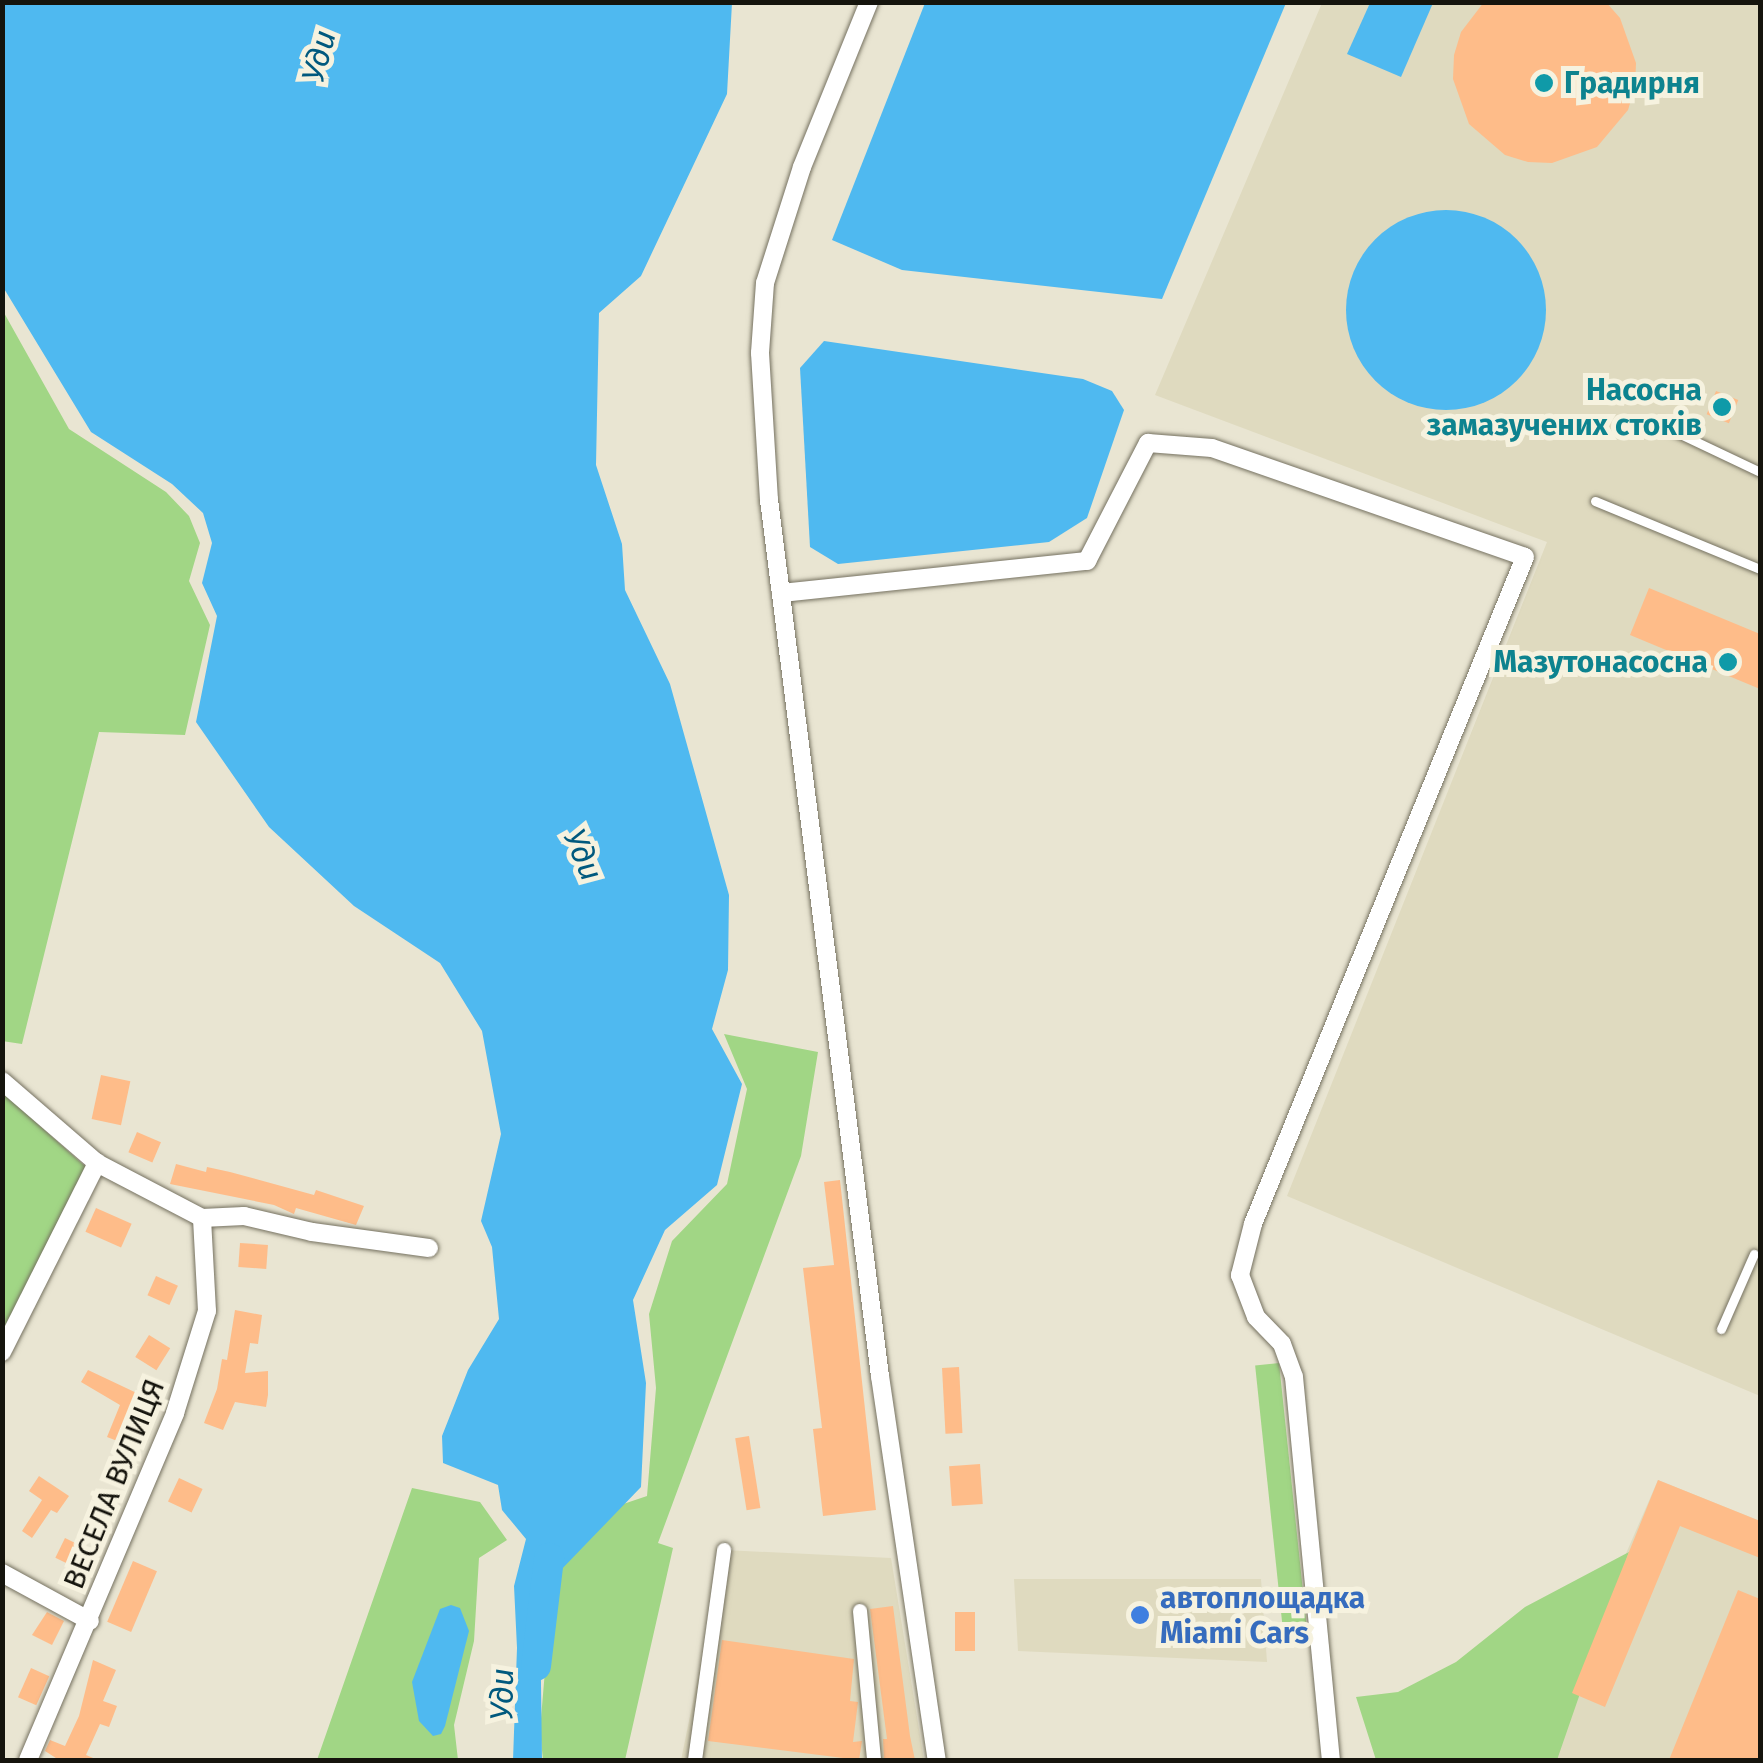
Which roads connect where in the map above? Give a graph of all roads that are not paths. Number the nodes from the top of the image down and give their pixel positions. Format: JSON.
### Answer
{"nodes":[{"id":1,"x":868,"y":2,"type":"edge"},
{"id":2,"x":1659,"y":424,"type":"dead end"},
{"id":3,"x":1760,"y":472,"type":"edge"},
{"id":4,"x":1594,"y":501,"type":"dead end"},
{"id":5,"x":1760,"y":569,"type":"edge"},
{"id":6,"x":781,"y":594,"type":"junction"},
{"id":7,"x":2,"y":1081,"type":"edge"},
{"id":8,"x":97,"y":1163,"type":"junction"},
{"id":9,"x":202,"y":1218,"type":"junction"},
{"id":10,"x":429,"y":1248,"type":"dead end"},
{"id":11,"x":1754,"y":1254,"type":"dead end"},
{"id":12,"x":1721,"y":1329,"type":"dead end"},
{"id":13,"x":2,"y":1352,"type":"edge"},
{"id":14,"x":724,"y":1550,"type":"dead end"},
{"id":15,"x":2,"y":1572,"type":"edge"},
{"id":16,"x":860,"y":1610,"type":"dead end"},
{"id":17,"x":90,"y":1622,"type":"junction"},
{"id":18,"x":28,"y":1760,"type":"edge"},
{"id":19,"x":695,"y":1760,"type":"edge"},
{"id":20,"x":874,"y":1760,"type":"edge"},
{"id":21,"x":937,"y":1760,"type":"edge"},
{"id":22,"x":1331,"y":1760,"type":"edge"}],
"edges":[{"from":1,"to":6,"type":"street"},
{"from":2,"to":3,"type":"lane"},
{"from":4,"to":5,"type":"lane"},
{"from":6,"to":21,"type":"street"},
{"from":6,"to":22,"type":"street"},
{"from":7,"to":8,"type":"street"},
{"from":8,"to":9,"type":"street"},
{"from":8,"to":13,"type":"street"},
{"from":9,"to":10,"type":"street"},
{"from":9,"to":17,"type":"street","name":"ВЕСЕЛА ВУЛИЦЯ"},
{"from":11,"to":12,"type":"lane"},
{"from":14,"to":19,"type":"street"},
{"from":15,"to":17,"type":"street"},
{"from":16,"to":20,"type":"street"},
{"from":17,"to":18,"type":"street","name":"ВЕСЕЛА ВУЛИЦЯ"}]}
